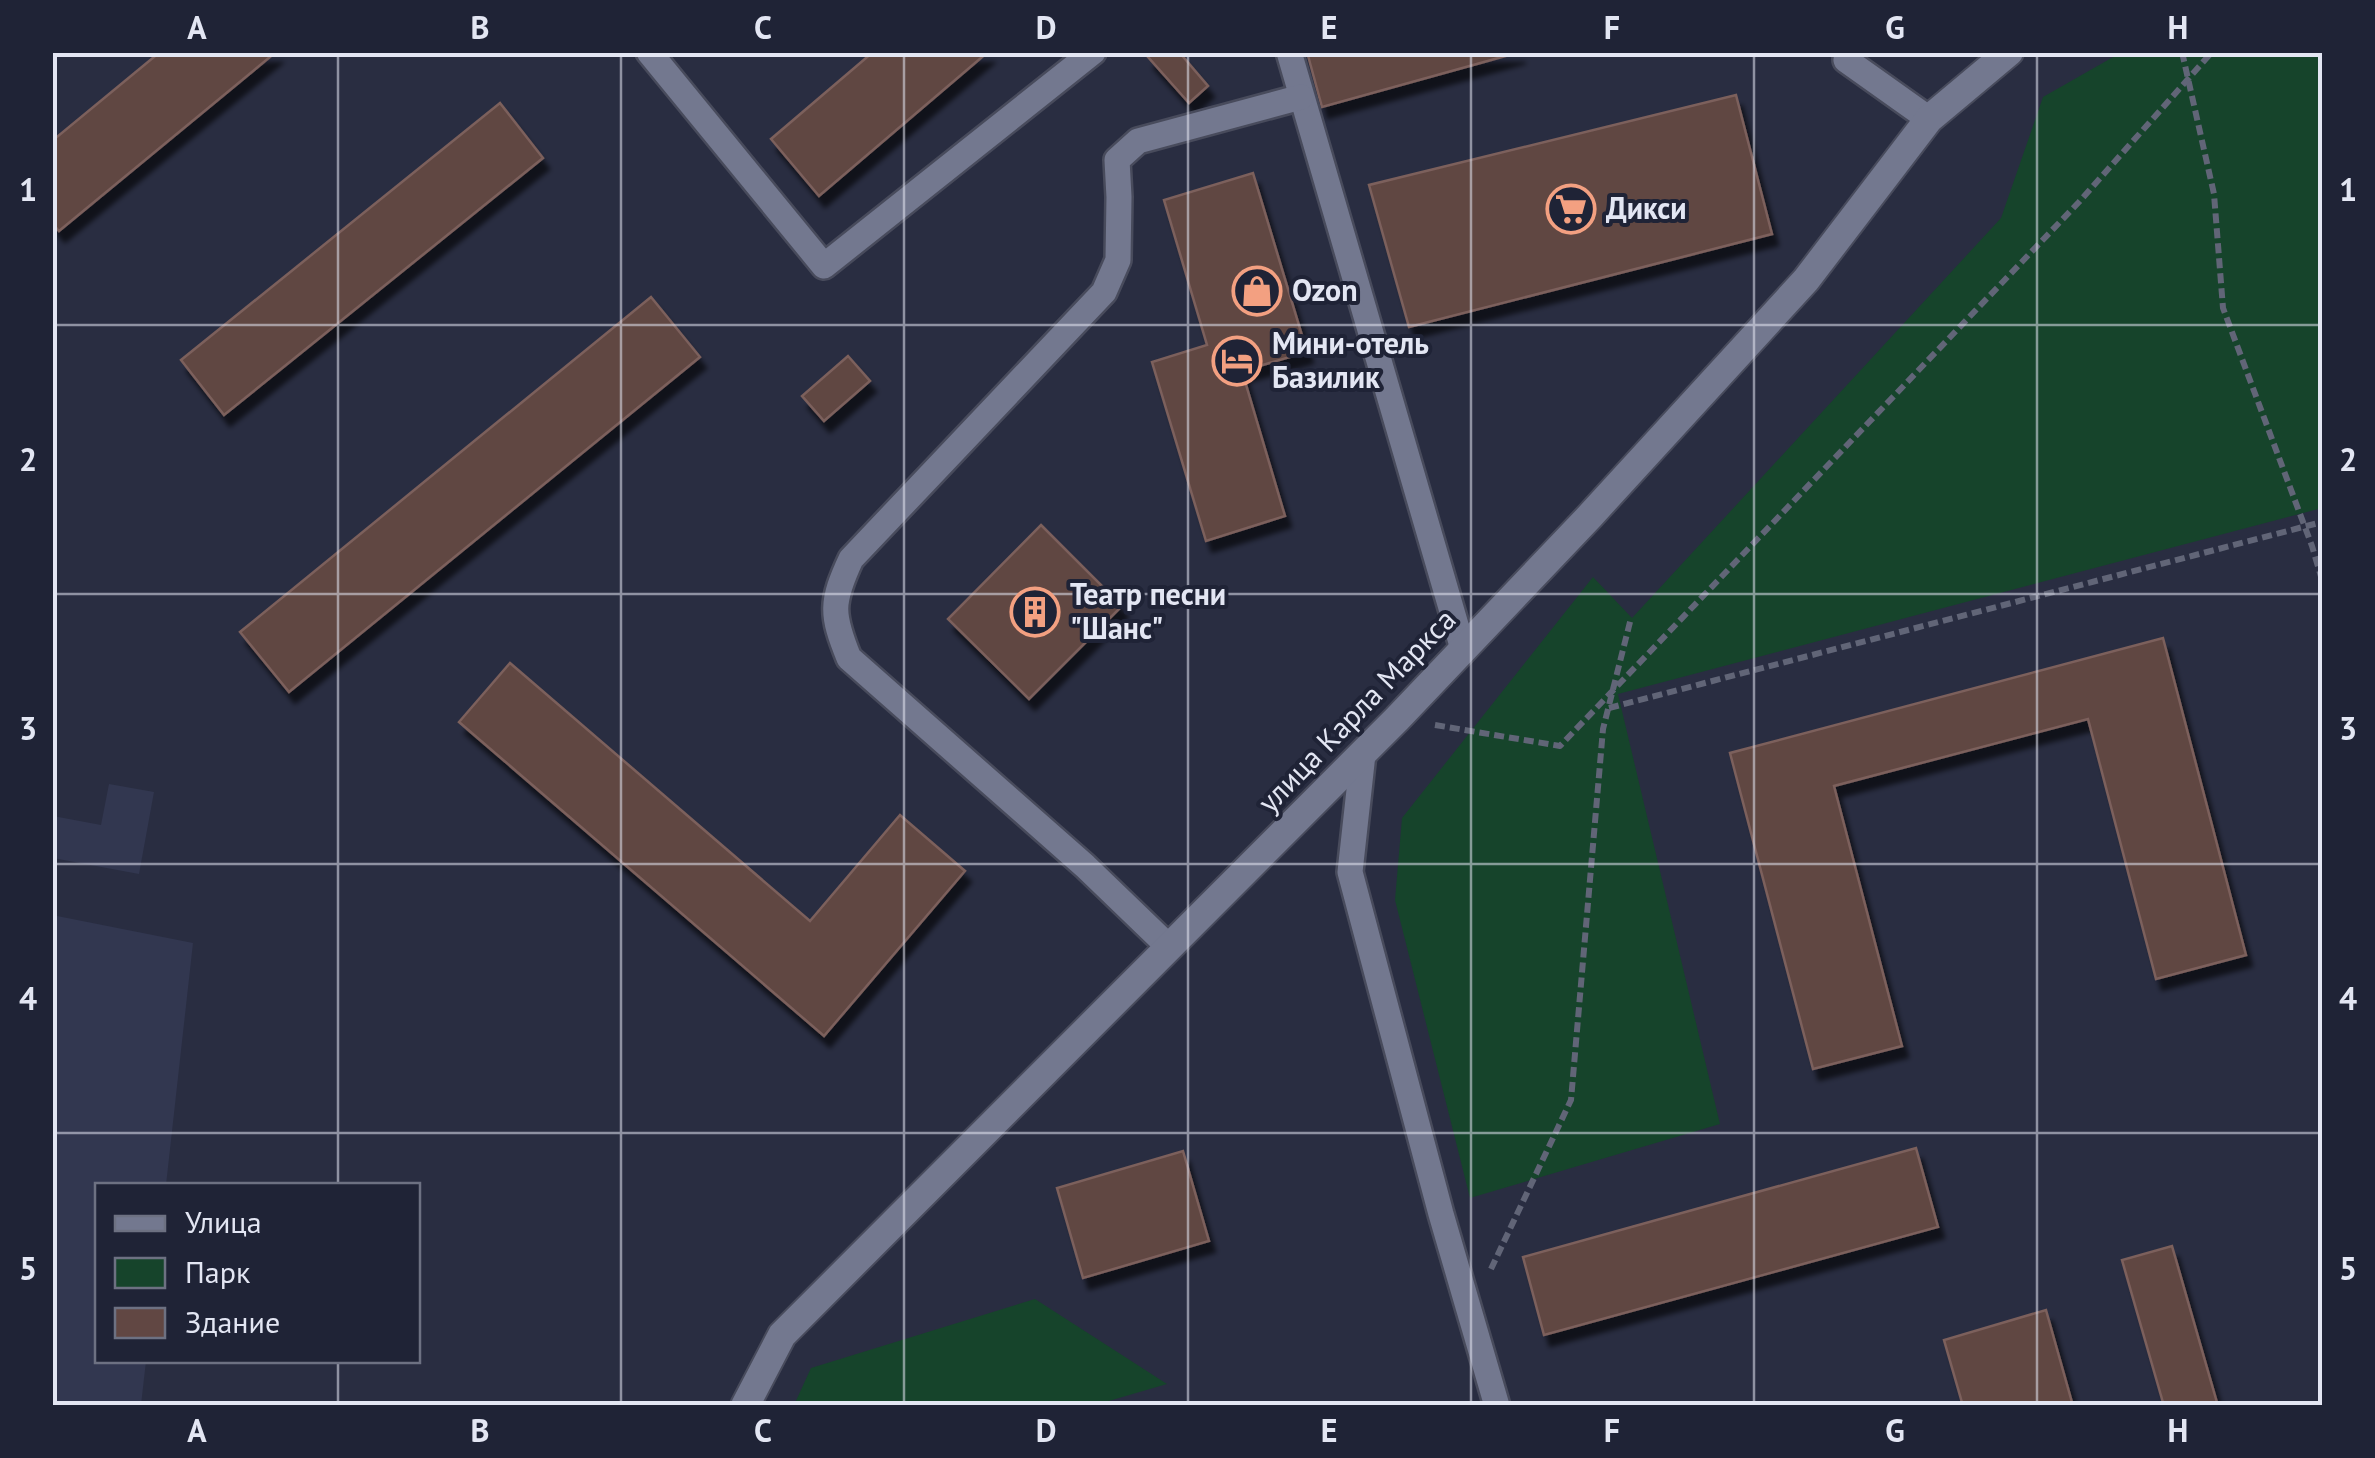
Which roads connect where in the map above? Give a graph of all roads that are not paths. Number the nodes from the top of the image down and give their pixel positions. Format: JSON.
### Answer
{"nodes":[{"id":1,"x":649,"y":52,"type":"edge"},
{"id":2,"x":1093,"y":52,"type":"edge"},
{"id":3,"x":1288,"y":52,"type":"edge"},
{"id":4,"x":2008,"y":52,"type":"edge"},
{"id":5,"x":1846,"y":60,"type":"dead end"},
{"id":6,"x":1302,"y":97,"type":"junction"},
{"id":7,"x":1929,"y":118,"type":"junction"},
{"id":8,"x":1463,"y":649,"type":"junction"},
{"id":9,"x":1363,"y":754,"type":"junction"},
{"id":10,"x":1169,"y":947,"type":"junction"},
{"id":11,"x":746,"y":1406,"type":"edge"},
{"id":12,"x":1498,"y":1406,"type":"edge"}],
"edges":[{"from":1,"to":2,"type":"lane"},
{"from":3,"to":6,"type":"lane"},
{"from":4,"to":7,"type":"street","name":"улица Карла Маркса"},
{"from":5,"to":7,"type":"lane"},
{"from":6,"to":8,"type":"lane"},
{"from":6,"to":10,"type":"lane"},
{"from":7,"to":8,"type":"street","name":"улица Карла Маркса"},
{"from":8,"to":9,"type":"street","name":"улица Карла Маркса"},
{"from":9,"to":10,"type":"street","name":"улица Карла Маркса"},
{"from":9,"to":12,"type":"lane"},
{"from":10,"to":11,"type":"street","name":"улица Карла Маркса"}]}
